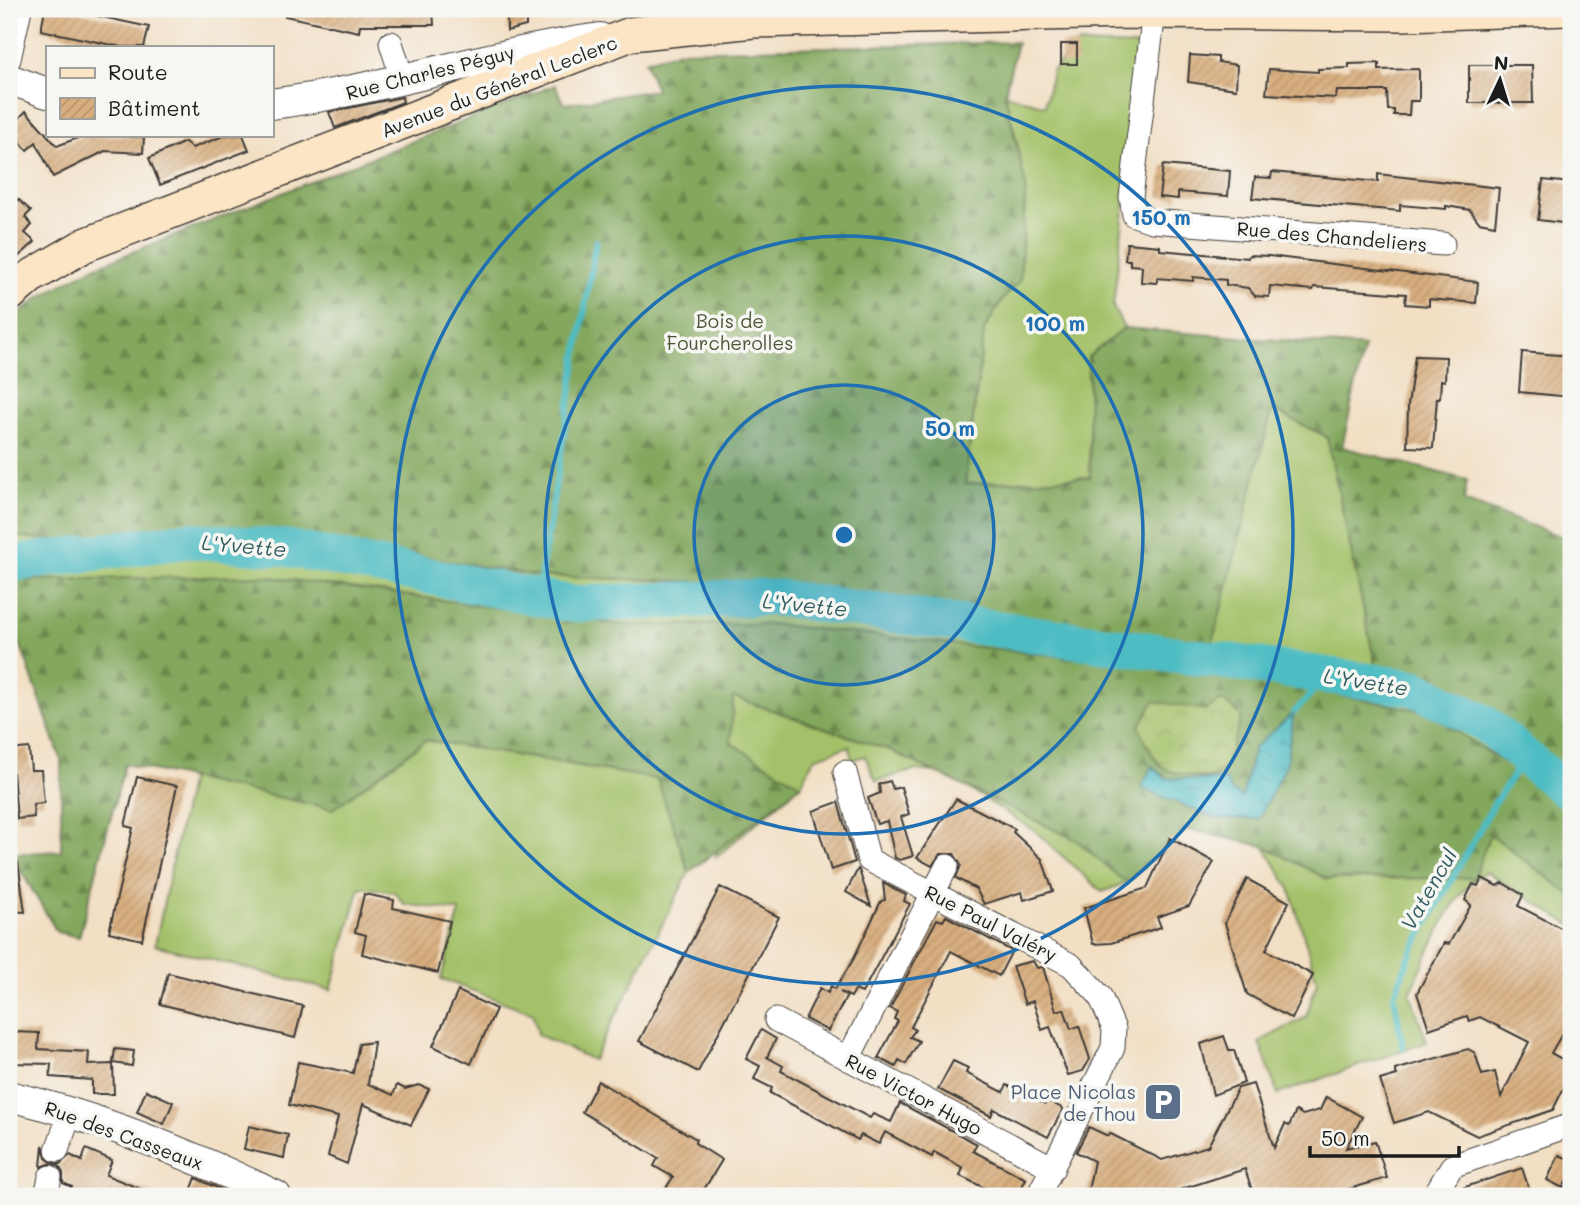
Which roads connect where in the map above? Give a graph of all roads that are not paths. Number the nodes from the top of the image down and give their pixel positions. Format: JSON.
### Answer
{"nodes":[{"id":1,"x":20,"y":9,"type":"edge"},
{"id":2,"x":1570,"y":9,"type":"edge"},
{"id":3,"x":1154,"y":12,"type":"junction"},
{"id":4,"x":1402,"y":12,"type":"edge"},
{"id":5,"x":631,"y":34,"type":"junction"},
{"id":6,"x":391,"y":43,"type":"dead end"},
{"id":7,"x":9,"y":60,"type":"edge"},
{"id":8,"x":9,"y":79,"type":"edge"},
{"id":9,"x":403,"y":81,"type":"junction"},
{"id":10,"x":46,"y":93,"type":"edge"},
{"id":11,"x":273,"y":104,"type":"edge"},
{"id":12,"x":1443,"y":244,"type":"dead end"},
{"id":13,"x":9,"y":295,"type":"edge"},
{"id":14,"x":845,"y":772,"type":"dead end"},
{"id":15,"x":947,"y":866,"type":"dead end"},
{"id":16,"x":932,"y":893,"type":"junction"},
{"id":17,"x":776,"y":1020,"type":"dead end"},
{"id":18,"x":848,"y":1059,"type":"junction"},
{"id":19,"x":9,"y":1096,"type":"edge"},
{"id":20,"x":71,"y":1111,"type":"junction"},
{"id":21,"x":1566,"y":1126,"type":"edge"},
{"id":22,"x":57,"y":1150,"type":"dead end"},
{"id":23,"x":1053,"y":1168,"type":"junction"},
{"id":24,"x":276,"y":1196,"type":"edge"},
{"id":25,"x":1038,"y":1196,"type":"edge"},
{"id":26,"x":1434,"y":1196,"type":"edge"}],
"edges":[{"from":1,"to":7,"type":"street"},
{"from":2,"to":4,"type":"main road","name":"Avenue du Général Leclerc"},
{"from":3,"to":4,"type":"main road","name":"Avenue du Général Leclerc"},
{"from":3,"to":5,"type":"main road","name":"Avenue du Général Leclerc"},
{"from":3,"to":12,"type":"street","name":"Rue des Chandeliers"},
{"from":5,"to":9,"type":"street","name":"Rue Charles Péguy"},
{"from":5,"to":13,"type":"main road","name":"Avenue du Général Leclerc"},
{"from":6,"to":9,"type":"street"},
{"from":8,"to":10,"type":"street"},
{"from":9,"to":11,"type":"street","name":"Rue Charles Péguy"},
{"from":14,"to":16,"type":"street","name":"Rue Paul Valéry"},
{"from":15,"to":16,"type":"street"},
{"from":16,"to":18,"type":"street"},
{"from":16,"to":23,"type":"street","name":"Rue Paul Valéry"},
{"from":17,"to":18,"type":"street","name":"Rue Victor Hugo"},
{"from":18,"to":23,"type":"street","name":"Rue Victor Hugo"},
{"from":19,"to":20,"type":"street","name":"Rue des Casseaux"},
{"from":20,"to":22,"type":"street"},
{"from":20,"to":24,"type":"street","name":"Rue des Casseaux"},
{"from":21,"to":26,"type":"street"},
{"from":23,"to":25,"type":"street","name":"Rue Paul Valéry"}]}
